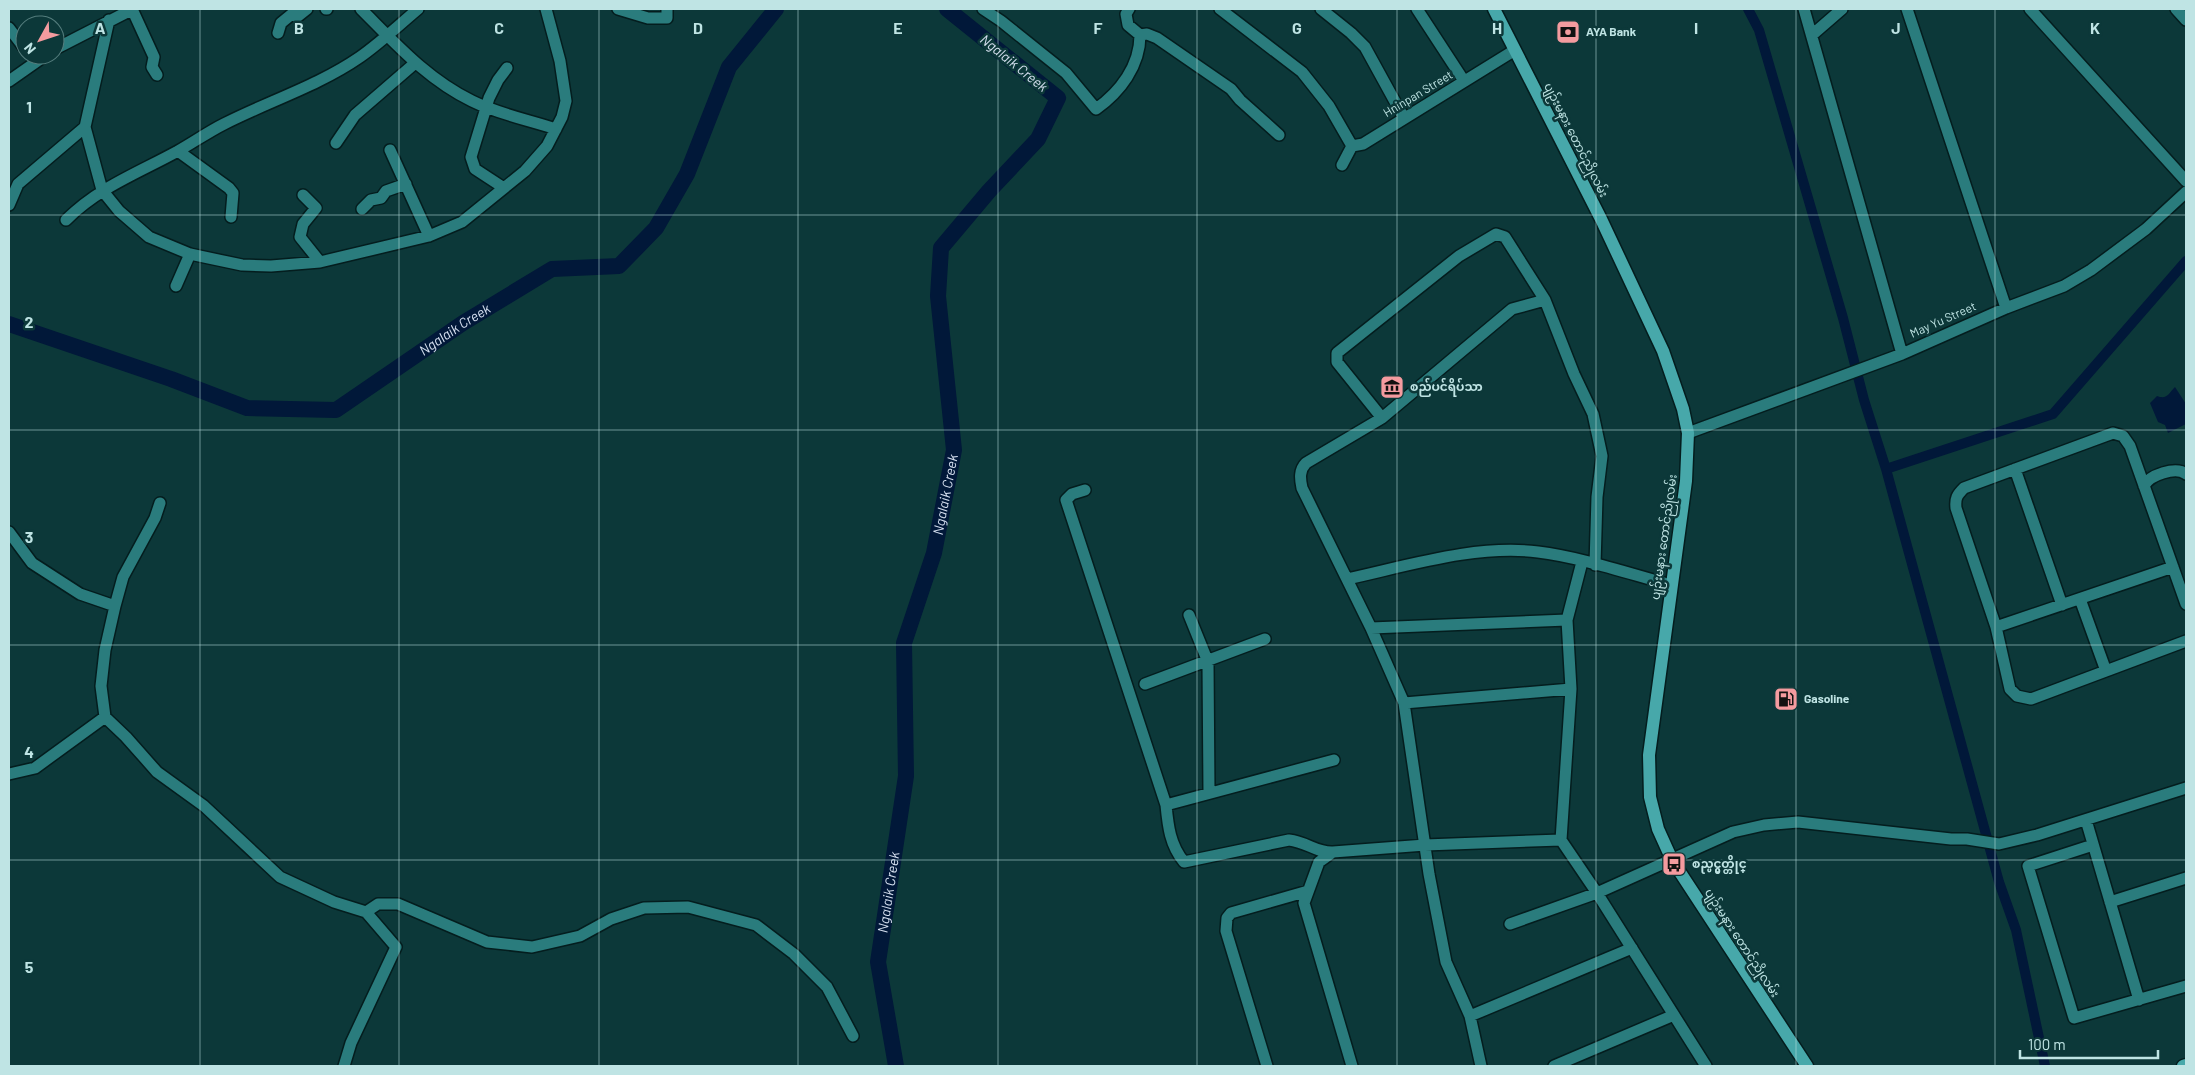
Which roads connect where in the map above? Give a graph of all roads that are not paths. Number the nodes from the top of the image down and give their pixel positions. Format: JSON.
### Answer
{"nodes":[{"id":1,"x":132,"y":9,"type":"edge"},
{"id":2,"x":308,"y":9,"type":"edge"},
{"id":3,"x":360,"y":9,"type":"edge"},
{"id":4,"x":418,"y":9,"type":"edge"},
{"id":5,"x":546,"y":9,"type":"edge"},
{"id":6,"x":618,"y":9,"type":"edge"},
{"id":7,"x":666,"y":9,"type":"edge"},
{"id":8,"x":983,"y":9,"type":"edge"},
{"id":9,"x":1129,"y":9,"type":"edge"},
{"id":10,"x":1220,"y":9,"type":"edge"},
{"id":11,"x":1321,"y":9,"type":"edge"},
{"id":12,"x":1417,"y":9,"type":"edge"},
{"id":13,"x":1494,"y":9,"type":"edge"},
{"id":14,"x":1804,"y":9,"type":"edge"},
{"id":15,"x":1842,"y":9,"type":"edge"},
{"id":16,"x":1907,"y":9,"type":"edge"},
{"id":17,"x":2030,"y":9,"type":"edge"},
{"id":18,"x":2176,"y":9,"type":"edge"},
{"id":19,"x":109,"y":20,"type":"junction"},
{"id":20,"x":2186,"y":20,"type":"edge"},
{"id":21,"x":278,"y":33,"type":"dead end"},
{"id":22,"x":387,"y":35,"type":"junction"},
{"id":23,"x":1140,"y":35,"type":"junction"},
{"id":24,"x":1812,"y":35,"type":"junction"},
{"id":25,"x":65,"y":44,"type":"edge"},
{"id":26,"x":1515,"y":50,"type":"junction"},
{"id":27,"x":414,"y":64,"type":"junction"},
{"id":28,"x":26,"y":65,"type":"edge"},
{"id":29,"x":507,"y":68,"type":"dead end"},
{"id":30,"x":157,"y":75,"type":"dead end"},
{"id":31,"x":9,"y":81,"type":"edge"},
{"id":32,"x":1464,"y":82,"type":"junction"},
{"id":33,"x":487,"y":108,"type":"junction"},
{"id":34,"x":1404,"y":118,"type":"junction"},
{"id":35,"x":85,"y":127,"type":"junction"},
{"id":36,"x":556,"y":129,"type":"junction"},
{"id":37,"x":1279,"y":135,"type":"dead end"},
{"id":38,"x":336,"y":142,"type":"dead end"},
{"id":39,"x":1352,"y":146,"type":"junction"},
{"id":40,"x":390,"y":150,"type":"dead end"},
{"id":41,"x":178,"y":151,"type":"junction"},
{"id":42,"x":1342,"y":165,"type":"dead end"},
{"id":43,"x":2186,"y":181,"type":"edge"},
{"id":44,"x":406,"y":184,"type":"junction"},
{"id":45,"x":504,"y":188,"type":"junction"},
{"id":46,"x":102,"y":190,"type":"junction"},
{"id":47,"x":2186,"y":192,"type":"edge"},
{"id":48,"x":303,"y":195,"type":"dead end"},
{"id":49,"x":9,"y":204,"type":"edge"},
{"id":50,"x":362,"y":209,"type":"dead end"},
{"id":51,"x":231,"y":217,"type":"dead end"},
{"id":52,"x":66,"y":220,"type":"dead end"},
{"id":53,"x":429,"y":236,"type":"junction"},
{"id":54,"x":190,"y":254,"type":"junction"},
{"id":55,"x":320,"y":262,"type":"junction"},
{"id":56,"x":176,"y":286,"type":"dead end"},
{"id":57,"x":1545,"y":300,"type":"junction"},
{"id":58,"x":2006,"y":308,"type":"junction"},
{"id":59,"x":1902,"y":354,"type":"junction"},
{"id":60,"x":1382,"y":418,"type":"junction"},
{"id":61,"x":1688,"y":433,"type":"junction"},
{"id":62,"x":2015,"y":469,"type":"junction"},
{"id":63,"x":2186,"y":474,"type":"edge"},
{"id":64,"x":2144,"y":486,"type":"junction"},
{"id":65,"x":1085,"y":490,"type":"dead end"},
{"id":66,"x":160,"y":503,"type":"dead end"},
{"id":67,"x":9,"y":532,"type":"edge"},
{"id":68,"x":1582,"y":562,"type":"junction"},
{"id":69,"x":1595,"y":565,"type":"junction"},
{"id":70,"x":2173,"y":567,"type":"junction"},
{"id":71,"x":1346,"y":579,"type":"junction"},
{"id":72,"x":1671,"y":585,"type":"junction"},
{"id":73,"x":2080,"y":598,"type":"junction"},
{"id":74,"x":2062,"y":604,"type":"junction"},
{"id":75,"x":2186,"y":604,"type":"edge"},
{"id":76,"x":115,"y":606,"type":"junction"},
{"id":77,"x":1189,"y":615,"type":"dead end"},
{"id":78,"x":1568,"y":620,"type":"junction"},
{"id":79,"x":1996,"y":627,"type":"junction"},
{"id":80,"x":1371,"y":628,"type":"junction"},
{"id":81,"x":1265,"y":640,"type":"dead end"},
{"id":82,"x":2186,"y":641,"type":"edge"},
{"id":83,"x":1207,"y":661,"type":"junction"},
{"id":84,"x":2106,"y":672,"type":"junction"},
{"id":85,"x":1145,"y":684,"type":"dead end"},
{"id":86,"x":1572,"y":689,"type":"junction"},
{"id":87,"x":1404,"y":703,"type":"junction"},
{"id":88,"x":105,"y":717,"type":"junction"},
{"id":89,"x":1334,"y":760,"type":"dead end"},
{"id":90,"x":9,"y":774,"type":"edge"},
{"id":91,"x":2186,"y":788,"type":"edge"},
{"id":92,"x":1209,"y":793,"type":"junction"},
{"id":93,"x":1166,"y":806,"type":"junction"},
{"id":94,"x":2086,"y":820,"type":"junction"},
{"id":95,"x":1561,"y":840,"type":"junction"},
{"id":96,"x":1425,"y":845,"type":"junction"},
{"id":97,"x":2093,"y":845,"type":"junction"},
{"id":98,"x":1334,"y":852,"type":"junction"},
{"id":99,"x":1672,"y":860,"type":"junction"},
{"id":100,"x":2186,"y":878,"type":"edge"},
{"id":101,"x":1308,"y":890,"type":"junction"},
{"id":102,"x":1597,"y":893,"type":"junction"},
{"id":103,"x":2110,"y":902,"type":"junction"},
{"id":104,"x":366,"y":912,"type":"junction"},
{"id":105,"x":1510,"y":924,"type":"dead end"},
{"id":106,"x":1632,"y":948,"type":"junction"},
{"id":107,"x":2186,"y":986,"type":"edge"},
{"id":108,"x":2139,"y":1000,"type":"junction"},
{"id":109,"x":1674,"y":1015,"type":"junction"},
{"id":110,"x":1470,"y":1016,"type":"junction"},
{"id":111,"x":854,"y":1036,"type":"dead end"},
{"id":112,"x":2186,"y":1064,"type":"edge"},
{"id":113,"x":344,"y":1066,"type":"edge"},
{"id":114,"x":1267,"y":1066,"type":"edge"},
{"id":115,"x":1352,"y":1066,"type":"edge"},
{"id":116,"x":1481,"y":1066,"type":"edge"},
{"id":117,"x":1554,"y":1066,"type":"edge"},
{"id":118,"x":1706,"y":1066,"type":"edge"},
{"id":119,"x":1807,"y":1066,"type":"edge"},
{"id":120,"x":2183,"y":1066,"type":"edge"}],
"edges":[{"from":1,"to":19,"type":"street"},
{"from":1,"to":30,"type":"street"},
{"from":2,"to":21,"type":"street"},
{"from":3,"to":22,"type":"street"},
{"from":4,"to":22,"type":"street"},
{"from":5,"to":36,"type":"street"},
{"from":6,"to":7,"type":"street"},
{"from":8,"to":23,"type":"street"},
{"from":9,"to":23,"type":"street"},
{"from":10,"to":39,"type":"street"},
{"from":11,"to":34,"type":"street"},
{"from":12,"to":32,"type":"street"},
{"from":13,"to":26,"type":"main road","name":"ပျဉ်းမနား တောင်ညိုလမ်း"},
{"from":14,"to":24,"type":"street"},
{"from":15,"to":24,"type":"street"},
{"from":16,"to":58,"type":"street"},
{"from":17,"to":43,"type":"street"},
{"from":18,"to":20,"type":"street"},
{"from":19,"to":25,"type":"street"},
{"from":19,"to":35,"type":"street"},
{"from":22,"to":27,"type":"street"},
{"from":22,"to":41,"type":"street"},
{"from":23,"to":37,"type":"street"},
{"from":24,"to":59,"type":"street"},
{"from":26,"to":32,"type":"street","name":"Hninpan Street"},
{"from":26,"to":61,"type":"main road","name":"ပျဉ်းမနား တောင်ညိုလမ်း"},
{"from":27,"to":33,"type":"street"},
{"from":27,"to":38,"type":"street"},
{"from":28,"to":31,"type":"street"},
{"from":29,"to":33,"type":"street"},
{"from":32,"to":34,"type":"street","name":"Hninpan Street"},
{"from":33,"to":36,"type":"street"},
{"from":33,"to":45,"type":"street"},
{"from":34,"to":39,"type":"street","name":"Hninpan Street"},
{"from":35,"to":46,"type":"street"},
{"from":35,"to":49,"type":"street"},
{"from":36,"to":45,"type":"street"},
{"from":39,"to":42,"type":"street"},
{"from":40,"to":44,"type":"street"},
{"from":41,"to":46,"type":"street"},
{"from":41,"to":51,"type":"street"},
{"from":44,"to":50,"type":"street"},
{"from":44,"to":53,"type":"street"},
{"from":45,"to":53,"type":"street"},
{"from":46,"to":52,"type":"street"},
{"from":46,"to":54,"type":"street"},
{"from":47,"to":58,"type":"street","name":"May Yu Street"},
{"from":48,"to":55,"type":"street"},
{"from":53,"to":55,"type":"street"},
{"from":54,"to":55,"type":"street"},
{"from":54,"to":56,"type":"street"},
{"from":57,"to":60,"type":"street"},
{"from":57,"to":60,"type":"street"},
{"from":57,"to":69,"type":"street"},
{"from":58,"to":59,"type":"street","name":"May Yu Street"},
{"from":59,"to":61,"type":"street","name":"May Yu Street"},
{"from":60,"to":71,"type":"street"},
{"from":61,"to":72,"type":"main road","name":"ပျဉ်းမနား တောင်ညိုလမ်း"},
{"from":62,"to":64,"type":"street"},
{"from":62,"to":74,"type":"street"},
{"from":62,"to":79,"type":"street"},
{"from":63,"to":64,"type":"street"},
{"from":64,"to":70,"type":"street"},
{"from":65,"to":93,"type":"street"},
{"from":66,"to":76,"type":"street"},
{"from":67,"to":76,"type":"street"},
{"from":68,"to":69,"type":"street"},
{"from":68,"to":71,"type":"street"},
{"from":68,"to":78,"type":"street"},
{"from":69,"to":72,"type":"street"},
{"from":70,"to":73,"type":"street"},
{"from":70,"to":75,"type":"street"},
{"from":71,"to":80,"type":"street"},
{"from":72,"to":99,"type":"main road","name":"ပျဉ်းမနား တောင်ညိုလမ်း"},
{"from":73,"to":74,"type":"street"},
{"from":73,"to":84,"type":"street"},
{"from":74,"to":79,"type":"street"},
{"from":76,"to":88,"type":"street"},
{"from":77,"to":83,"type":"street"},
{"from":78,"to":80,"type":"street"},
{"from":78,"to":86,"type":"street"},
{"from":79,"to":84,"type":"street"},
{"from":80,"to":87,"type":"street"},
{"from":81,"to":83,"type":"street"},
{"from":82,"to":84,"type":"street"},
{"from":83,"to":85,"type":"street"},
{"from":83,"to":92,"type":"street"},
{"from":86,"to":87,"type":"street"},
{"from":86,"to":95,"type":"street"},
{"from":87,"to":96,"type":"street"},
{"from":88,"to":90,"type":"street"},
{"from":88,"to":104,"type":"street"},
{"from":89,"to":92,"type":"street"},
{"from":91,"to":94,"type":"street"},
{"from":92,"to":93,"type":"street"},
{"from":93,"to":98,"type":"street"},
{"from":94,"to":97,"type":"street"},
{"from":94,"to":99,"type":"street"},
{"from":95,"to":96,"type":"street"},
{"from":95,"to":102,"type":"street"},
{"from":96,"to":98,"type":"street"},
{"from":96,"to":110,"type":"street"},
{"from":97,"to":103,"type":"street"},
{"from":97,"to":108,"type":"street"},
{"from":98,"to":101,"type":"street"},
{"from":99,"to":102,"type":"street"},
{"from":99,"to":119,"type":"main road","name":"ပျဉ်းမနား တောင်ညိုလမ်း"},
{"from":100,"to":103,"type":"street"},
{"from":101,"to":114,"type":"street"},
{"from":101,"to":115,"type":"street"},
{"from":102,"to":105,"type":"street"},
{"from":102,"to":106,"type":"street"},
{"from":103,"to":108,"type":"street"},
{"from":104,"to":111,"type":"street"},
{"from":104,"to":113,"type":"street"},
{"from":106,"to":109,"type":"street"},
{"from":106,"to":110,"type":"street"},
{"from":107,"to":108,"type":"street"},
{"from":109,"to":117,"type":"street"},
{"from":109,"to":118,"type":"street"},
{"from":110,"to":116,"type":"street"},
{"from":112,"to":120,"type":"main road"}]}
